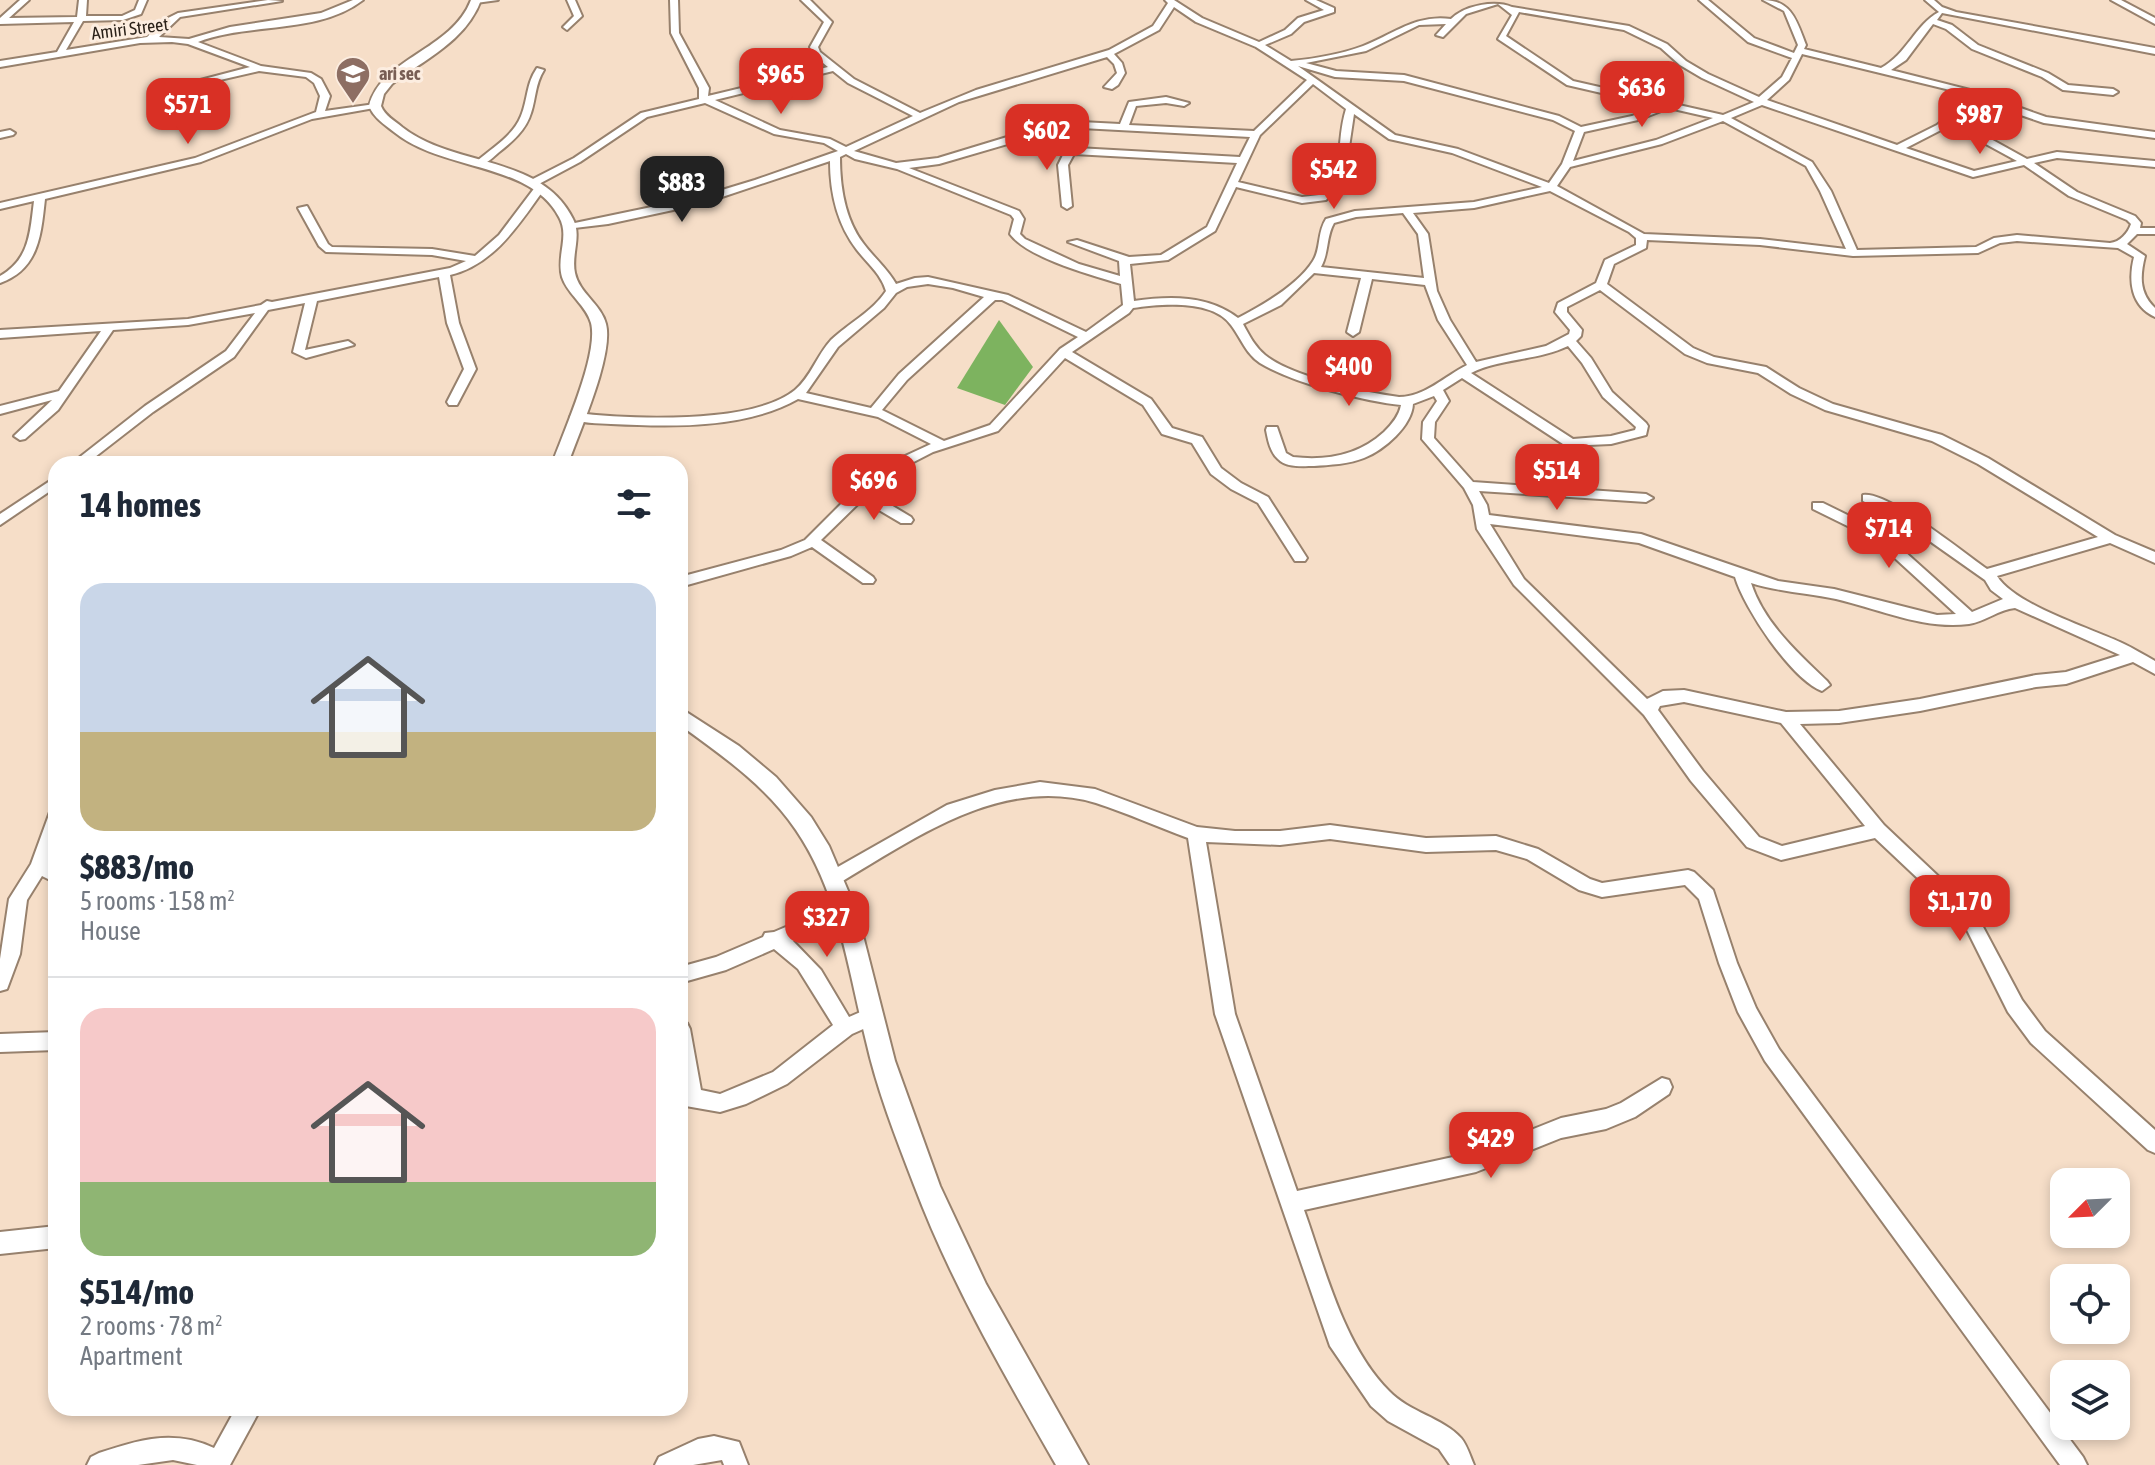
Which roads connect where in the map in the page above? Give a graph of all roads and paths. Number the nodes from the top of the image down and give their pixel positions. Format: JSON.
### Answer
{"nodes":[{"id":1,"x":25,"y":0,"type":"edge"},
{"id":2,"x":83,"y":0,"type":"edge"},
{"id":3,"x":143,"y":0,"type":"edge"},
{"id":4,"x":278,"y":0,"type":"edge"},
{"id":5,"x":359,"y":0,"type":"edge"},
{"id":6,"x":476,"y":0,"type":"edge"},
{"id":7,"x":494,"y":0,"type":"edge"},
{"id":8,"x":571,"y":0,"type":"edge"},
{"id":9,"x":674,"y":0,"type":"edge"},
{"id":10,"x":805,"y":0,"type":"edge"},
{"id":11,"x":1310,"y":0,"type":"edge"},
{"id":12,"x":1703,"y":0,"type":"edge"},
{"id":13,"x":1929,"y":0,"type":"edge"},
{"id":14,"x":2115,"y":0,"type":"edge"},
{"id":15,"x":1171,"y":1,"type":"edge"},
{"id":16,"x":1499,"y":1,"type":"edge"},
{"id":17,"x":1774,"y":1,"type":"edge"},
{"id":18,"x":1513,"y":9,"type":"junction"},
{"id":19,"x":1944,"y":11,"type":"junction"},
{"id":20,"x":278,"y":17,"type":"junction"},
{"id":21,"x":80,"y":19,"type":"junction"},
{"id":22,"x":1931,"y":20,"type":"junction"},
{"id":23,"x":0,"y":21,"type":"edge"},
{"id":24,"x":2155,"y":21,"type":"edge"},
{"id":25,"x":1451,"y":22,"type":"junction"},
{"id":26,"x":567,"y":27,"type":"dead end"},
{"id":27,"x":1440,"y":35,"type":"dead end"},
{"id":28,"x":147,"y":39,"type":"junction"},
{"id":29,"x":190,"y":42,"type":"junction"},
{"id":30,"x":1259,"y":45,"type":"junction"},
{"id":31,"x":2155,"y":51,"type":"edge"},
{"id":32,"x":1107,"y":52,"type":"junction"},
{"id":33,"x":1799,"y":54,"type":"junction"},
{"id":34,"x":59,"y":55,"type":"junction"},
{"id":35,"x":1299,"y":61,"type":"junction"},
{"id":36,"x":1287,"y":62,"type":"junction"},
{"id":37,"x":0,"y":64,"type":"edge"},
{"id":38,"x":259,"y":68,"type":"junction"},
{"id":39,"x":834,"y":68,"type":"junction"},
{"id":40,"x":540,"y":70,"type":"dead end"},
{"id":41,"x":1884,"y":70,"type":"junction"},
{"id":42,"x":1375,"y":77,"type":"junction"},
{"id":43,"x":1312,"y":80,"type":"junction"},
{"id":44,"x":188,"y":86,"type":"dead end"},
{"id":45,"x":1109,"y":87,"type":"dead end"},
{"id":46,"x":1967,"y":92,"type":"junction"},
{"id":47,"x":2113,"y":92,"type":"dead end"},
{"id":48,"x":1331,"y":94,"type":"junction"},
{"id":49,"x":703,"y":98,"type":"junction"},
{"id":50,"x":1762,"y":102,"type":"junction"},
{"id":51,"x":1185,"y":103,"type":"dead end"},
{"id":52,"x":1672,"y":104,"type":"junction"},
{"id":53,"x":375,"y":107,"type":"junction"},
{"id":54,"x":1351,"y":108,"type":"junction"},
{"id":55,"x":320,"y":114,"type":"junction"},
{"id":56,"x":919,"y":116,"type":"junction"},
{"id":57,"x":1724,"y":118,"type":"junction"},
{"id":58,"x":1124,"y":126,"type":"junction"},
{"id":59,"x":1940,"y":127,"type":"junction"},
{"id":60,"x":1064,"y":128,"type":"junction"},
{"id":61,"x":1580,"y":130,"type":"junction"},
{"id":62,"x":1256,"y":134,"type":"junction"},
{"id":63,"x":2155,"y":135,"type":"edge"},
{"id":64,"x":1020,"y":136,"type":"junction"},
{"id":65,"x":1896,"y":149,"type":"junction"},
{"id":66,"x":1071,"y":151,"type":"junction"},
{"id":67,"x":840,"y":153,"type":"junction"},
{"id":68,"x":1243,"y":160,"type":"junction"},
{"id":69,"x":480,"y":163,"type":"junction"},
{"id":70,"x":2026,"y":163,"type":"junction"},
{"id":71,"x":2155,"y":164,"type":"edge"},
{"id":72,"x":1567,"y":165,"type":"junction"},
{"id":73,"x":896,"y":166,"type":"junction"},
{"id":74,"x":675,"y":170,"type":"dead end"},
{"id":75,"x":1234,"y":184,"type":"junction"},
{"id":76,"x":536,"y":185,"type":"junction"},
{"id":77,"x":1551,"y":187,"type":"junction"},
{"id":78,"x":40,"y":198,"type":"junction"},
{"id":79,"x":697,"y":202,"type":"junction"},
{"id":80,"x":0,"y":206,"type":"edge"},
{"id":81,"x":1067,"y":206,"type":"dead end"},
{"id":82,"x":303,"y":208,"type":"dead end"},
{"id":83,"x":1405,"y":209,"type":"junction"},
{"id":84,"x":570,"y":227,"type":"junction"},
{"id":85,"x":2134,"y":231,"type":"junction"},
{"id":86,"x":2155,"y":231,"type":"edge"},
{"id":87,"x":1641,"y":237,"type":"junction"},
{"id":88,"x":1073,"y":242,"type":"dead end"},
{"id":89,"x":2120,"y":245,"type":"junction"},
{"id":90,"x":1853,"y":253,"type":"junction"},
{"id":91,"x":479,"y":260,"type":"junction"},
{"id":92,"x":1126,"y":260,"type":"junction"},
{"id":93,"x":1312,"y":269,"type":"junction"},
{"id":94,"x":444,"y":273,"type":"junction"},
{"id":95,"x":1368,"y":274,"type":"junction"},
{"id":96,"x":0,"y":280,"type":"edge"},
{"id":97,"x":1127,"y":282,"type":"junction"},
{"id":98,"x":1430,"y":282,"type":"junction"},
{"id":99,"x":1601,"y":285,"type":"junction"},
{"id":100,"x":892,"y":291,"type":"junction"},
{"id":101,"x":992,"y":296,"type":"junction"},
{"id":102,"x":312,"y":299,"type":"junction"},
{"id":103,"x":267,"y":304,"type":"junction"},
{"id":104,"x":1129,"y":305,"type":"junction"},
{"id":105,"x":2155,"y":314,"type":"edge"},
{"id":106,"x":1236,"y":323,"type":"junction"},
{"id":107,"x":111,"y":325,"type":"junction"},
{"id":108,"x":1353,"y":332,"type":"dead end"},
{"id":109,"x":0,"y":334,"type":"edge"},
{"id":110,"x":1084,"y":336,"type":"junction"},
{"id":111,"x":1569,"y":340,"type":"junction"},
{"id":112,"x":348,"y":345,"type":"dead end"},
{"id":113,"x":1064,"y":352,"type":"junction"},
{"id":114,"x":1467,"y":369,"type":"junction"},
{"id":115,"x":1436,"y":388,"type":"junction"},
{"id":116,"x":63,"y":394,"type":"junction"},
{"id":117,"x":797,"y":395,"type":"junction"},
{"id":118,"x":453,"y":402,"type":"dead end"},
{"id":119,"x":1407,"y":402,"type":"junction"},
{"id":120,"x":0,"y":410,"type":"edge"},
{"id":121,"x":874,"y":412,"type":"junction"},
{"id":122,"x":576,"y":417,"type":"junction"},
{"id":123,"x":1272,"y":430,"type":"dead end"},
{"id":124,"x":20,"y":436,"type":"dead end"},
{"id":125,"x":941,"y":444,"type":"junction"},
{"id":126,"x":88,"y":456,"type":"edge"},
{"id":127,"x":563,"y":456,"type":"edge"},
{"id":128,"x":48,"y":486,"type":"edge"},
{"id":129,"x":1469,"y":486,"type":"junction"},
{"id":130,"x":862,"y":494,"type":"junction"},
{"id":131,"x":1646,"y":498,"type":"dead end"},
{"id":132,"x":1868,"y":498,"type":"dead end"},
{"id":133,"x":1818,"y":506,"type":"dead end"},
{"id":134,"x":3,"y":517,"type":"edge"},
{"id":135,"x":1482,"y":519,"type":"junction"},
{"id":136,"x":906,"y":520,"type":"dead end"},
{"id":137,"x":2110,"y":538,"type":"junction"},
{"id":138,"x":813,"y":541,"type":"junction"},
{"id":139,"x":1300,"y":558,"type":"dead end"},
{"id":140,"x":2155,"y":558,"type":"edge"},
{"id":141,"x":1741,"y":573,"type":"junction"},
{"id":142,"x":1987,"y":576,"type":"junction"},
{"id":143,"x":688,"y":580,"type":"edge"},
{"id":144,"x":868,"y":580,"type":"dead end"},
{"id":145,"x":2017,"y":603,"type":"junction"},
{"id":146,"x":1970,"y":619,"type":"junction"},
{"id":147,"x":2134,"y":656,"type":"junction"},
{"id":148,"x":2155,"y":668,"type":"edge"},
{"id":149,"x":1822,"y":685,"type":"dead end"},
{"id":150,"x":1650,"y":711,"type":"junction"},
{"id":151,"x":1786,"y":718,"type":"junction"},
{"id":152,"x":688,"y":721,"type":"edge"},
{"id":153,"x":1878,"y":830,"type":"junction"},
{"id":154,"x":1196,"y":834,"type":"junction"},
{"id":155,"x":48,"y":840,"type":"edge"},
{"id":156,"x":39,"y":866,"type":"junction"},
{"id":157,"x":48,"y":871,"type":"edge"},
{"id":158,"x":835,"y":877,"type":"junction"},
{"id":159,"x":847,"y":909,"type":"junction"},
{"id":160,"x":771,"y":939,"type":"junction"},
{"id":161,"x":688,"y":973,"type":"edge"},
{"id":162,"x":0,"y":983,"type":"edge"},
{"id":163,"x":872,"y":1016,"type":"junction"},
{"id":164,"x":845,"y":1028,"type":"junction"},
{"id":165,"x":48,"y":1041,"type":"edge"},
{"id":166,"x":0,"y":1043,"type":"edge"},
{"id":167,"x":1662,"y":1087,"type":"dead end"},
{"id":168,"x":688,"y":1098,"type":"edge"},
{"id":169,"x":2155,"y":1143,"type":"edge"},
{"id":170,"x":1293,"y":1202,"type":"junction"},
{"id":171,"x":48,"y":1238,"type":"edge"},
{"id":172,"x":0,"y":1243,"type":"edge"},
{"id":173,"x":245,"y":1416,"type":"edge"},
{"id":174,"x":218,"y":1464,"type":"edge"},
{"id":175,"x":99,"y":1465,"type":"edge"},
{"id":176,"x":667,"y":1465,"type":"edge"},
{"id":177,"x":736,"y":1465,"type":"edge"},
{"id":178,"x":1073,"y":1465,"type":"edge"},
{"id":179,"x":1462,"y":1465,"type":"edge"},
{"id":180,"x":2075,"y":1465,"type":"edge"}],
"edges":[{"from":1,"to":23,"type":"street"},
{"from":2,"to":21,"type":"street"},
{"from":3,"to":21,"type":"street"},
{"from":4,"to":20,"type":"street"},
{"from":4,"to":28,"type":"street"},
{"from":5,"to":20,"type":"street"},
{"from":6,"to":7,"type":"street"},
{"from":6,"to":53,"type":"street"},
{"from":8,"to":26,"type":"street"},
{"from":9,"to":49,"type":"street"},
{"from":10,"to":39,"type":"street"},
{"from":11,"to":30,"type":"street"},
{"from":12,"to":33,"type":"street"},
{"from":13,"to":19,"type":"street"},
{"from":14,"to":24,"type":"street"},
{"from":15,"to":30,"type":"street"},
{"from":15,"to":32,"type":"street"},
{"from":16,"to":18,"type":"street"},
{"from":16,"to":25,"type":"street"},
{"from":17,"to":33,"type":"street"},
{"from":18,"to":50,"type":"street"},
{"from":18,"to":52,"type":"street"},
{"from":19,"to":22,"type":"street"},
{"from":19,"to":31,"type":"street"},
{"from":20,"to":29,"type":"street"},
{"from":21,"to":23,"type":"street"},
{"from":21,"to":34,"type":"street"},
{"from":22,"to":41,"type":"street"},
{"from":22,"to":47,"type":"street"},
{"from":25,"to":27,"type":"street"},
{"from":25,"to":35,"type":"street"},
{"from":28,"to":29,"type":"street","name":"Amiri Street"},
{"from":28,"to":34,"type":"street","name":"Amiri Street"},
{"from":29,"to":38,"type":"street","name":"Amiri Street"},
{"from":30,"to":36,"type":"street"},
{"from":32,"to":45,"type":"street"},
{"from":32,"to":56,"type":"street"},
{"from":33,"to":41,"type":"street"},
{"from":33,"to":50,"type":"street"},
{"from":34,"to":37,"type":"street","name":"Amiri Street"},
{"from":35,"to":36,"type":"street"},
{"from":35,"to":42,"type":"street"},
{"from":36,"to":43,"type":"street"},
{"from":38,"to":44,"type":"street"},
{"from":38,"to":55,"type":"street","name":"Amiri Street"},
{"from":39,"to":49,"type":"street"},
{"from":39,"to":56,"type":"street"},
{"from":40,"to":69,"type":"street"},
{"from":41,"to":46,"type":"street"},
{"from":42,"to":48,"type":"street"},
{"from":42,"to":61,"type":"street"},
{"from":43,"to":48,"type":"street"},
{"from":43,"to":62,"type":"street"},
{"from":46,"to":59,"type":"street"},
{"from":46,"to":63,"type":"street"},
{"from":48,"to":54,"type":"street"},
{"from":49,"to":67,"type":"street"},
{"from":49,"to":76,"type":"street"},
{"from":50,"to":57,"type":"street"},
{"from":50,"to":65,"type":"street"},
{"from":51,"to":58,"type":"street"},
{"from":52,"to":57,"type":"street"},
{"from":52,"to":61,"type":"street"},
{"from":53,"to":55,"type":"street"},
{"from":53,"to":69,"type":"street"},
{"from":54,"to":75,"type":"street"},
{"from":54,"to":77,"type":"street"},
{"from":55,"to":78,"type":"street"},
{"from":56,"to":67,"type":"street"},
{"from":57,"to":72,"type":"street"},
{"from":57,"to":90,"type":"street"},
{"from":58,"to":60,"type":"street"},
{"from":58,"to":62,"type":"street"},
{"from":59,"to":65,"type":"street"},
{"from":59,"to":70,"type":"street"},
{"from":60,"to":64,"type":"street"},
{"from":60,"to":66,"type":"street"},
{"from":61,"to":72,"type":"street"},
{"from":62,"to":68,"type":"street"},
{"from":64,"to":66,"type":"street"},
{"from":64,"to":73,"type":"street"},
{"from":65,"to":70,"type":"street"},
{"from":66,"to":68,"type":"street"},
{"from":66,"to":81,"type":"street"},
{"from":67,"to":73,"type":"street"},
{"from":67,"to":79,"type":"street"},
{"from":67,"to":100,"type":"street"},
{"from":68,"to":75,"type":"street"},
{"from":69,"to":76,"type":"street"},
{"from":70,"to":71,"type":"street"},
{"from":70,"to":85,"type":"street"},
{"from":72,"to":77,"type":"street"},
{"from":73,"to":97,"type":"street"},
{"from":74,"to":79,"type":"street"},
{"from":75,"to":92,"type":"street"},
{"from":76,"to":84,"type":"street"},
{"from":76,"to":91,"type":"street"},
{"from":77,"to":83,"type":"street"},
{"from":77,"to":87,"type":"street"},
{"from":78,"to":80,"type":"street"},
{"from":78,"to":96,"type":"street"},
{"from":79,"to":84,"type":"street"},
{"from":82,"to":91,"type":"street"},
{"from":83,"to":93,"type":"street"},
{"from":83,"to":98,"type":"street"},
{"from":84,"to":122,"type":"street"},
{"from":85,"to":86,"type":"street"},
{"from":85,"to":89,"type":"street"},
{"from":87,"to":90,"type":"street"},
{"from":87,"to":99,"type":"street"},
{"from":88,"to":92,"type":"street"},
{"from":89,"to":90,"type":"street"},
{"from":89,"to":105,"type":"street"},
{"from":91,"to":94,"type":"street"},
{"from":92,"to":97,"type":"street"},
{"from":93,"to":95,"type":"street"},
{"from":93,"to":106,"type":"street"},
{"from":94,"to":102,"type":"street"},
{"from":94,"to":118,"type":"street"},
{"from":95,"to":98,"type":"street"},
{"from":95,"to":108,"type":"street"},
{"from":97,"to":104,"type":"street"},
{"from":98,"to":114,"type":"street"},
{"from":99,"to":111,"type":"street"},
{"from":99,"to":137,"type":"street"},
{"from":100,"to":101,"type":"street"},
{"from":100,"to":117,"type":"street"},
{"from":101,"to":110,"type":"street"},
{"from":101,"to":121,"type":"street"},
{"from":102,"to":103,"type":"street"},
{"from":102,"to":112,"type":"street"},
{"from":103,"to":107,"type":"street"},
{"from":103,"to":126,"type":"street"},
{"from":104,"to":106,"type":"street"},
{"from":104,"to":110,"type":"street"},
{"from":106,"to":119,"type":"street"},
{"from":107,"to":109,"type":"street"},
{"from":107,"to":116,"type":"street"},
{"from":110,"to":113,"type":"street"},
{"from":111,"to":114,"type":"street"},
{"from":111,"to":114,"type":"street"},
{"from":113,"to":125,"type":"street"},
{"from":113,"to":139,"type":"street"},
{"from":114,"to":115,"type":"street"},
{"from":115,"to":119,"type":"street"},
{"from":115,"to":129,"type":"street"},
{"from":116,"to":120,"type":"street"},
{"from":116,"to":124,"type":"street"},
{"from":117,"to":121,"type":"street"},
{"from":117,"to":122,"type":"street"},
{"from":119,"to":123,"type":"street"},
{"from":121,"to":125,"type":"street"},
{"from":122,"to":127,"type":"street"},
{"from":125,"to":130,"type":"street"},
{"from":128,"to":134,"type":"street"},
{"from":129,"to":131,"type":"street"},
{"from":129,"to":135,"type":"street"},
{"from":130,"to":136,"type":"street"},
{"from":130,"to":138,"type":"street"},
{"from":132,"to":142,"type":"street"},
{"from":133,"to":146,"type":"street"},
{"from":135,"to":141,"type":"street"},
{"from":135,"to":150,"type":"street"},
{"from":137,"to":140,"type":"street"},
{"from":137,"to":142,"type":"street"},
{"from":138,"to":143,"type":"street"},
{"from":138,"to":144,"type":"street"},
{"from":141,"to":146,"type":"street"},
{"from":141,"to":149,"type":"street"},
{"from":142,"to":145,"type":"street"},
{"from":145,"to":146,"type":"street"},
{"from":145,"to":147,"type":"street"},
{"from":147,"to":148,"type":"street"},
{"from":147,"to":151,"type":"street"},
{"from":150,"to":151,"type":"street"},
{"from":150,"to":153,"type":"street"},
{"from":151,"to":153,"type":"street"},
{"from":152,"to":158,"type":"street"},
{"from":153,"to":169,"type":"street"},
{"from":154,"to":158,"type":"street"},
{"from":154,"to":170,"type":"street"},
{"from":154,"to":180,"type":"street"},
{"from":155,"to":156,"type":"street"},
{"from":156,"to":157,"type":"street"},
{"from":156,"to":162,"type":"street"},
{"from":158,"to":159,"type":"street"},
{"from":159,"to":160,"type":"street"},
{"from":159,"to":163,"type":"street"},
{"from":160,"to":161,"type":"street"},
{"from":160,"to":164,"type":"street"},
{"from":163,"to":164,"type":"street"},
{"from":163,"to":178,"type":"street"},
{"from":164,"to":168,"type":"street"},
{"from":165,"to":166,"type":"street"},
{"from":167,"to":170,"type":"street"},
{"from":170,"to":179,"type":"street"},
{"from":171,"to":172,"type":"street"},
{"from":173,"to":174,"type":"street"},
{"from":174,"to":175,"type":"street"},
{"from":176,"to":177,"type":"street"}]}
